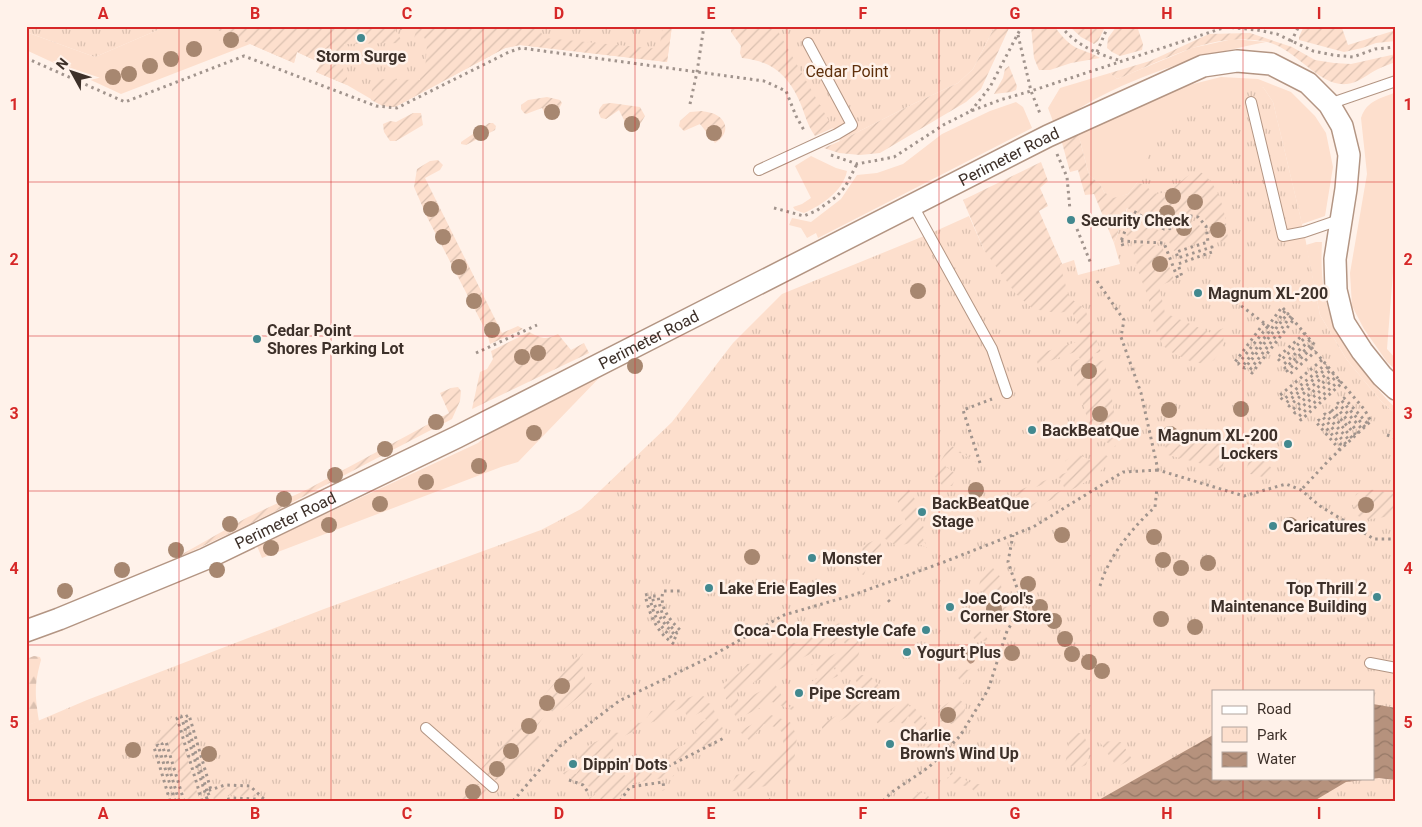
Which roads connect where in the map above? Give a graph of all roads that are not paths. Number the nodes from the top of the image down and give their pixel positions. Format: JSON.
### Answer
{"nodes":[{"id":1,"x":808,"y":43,"type":"dead end"},
{"id":2,"x":1396,"y":81,"type":"edge"},
{"id":3,"x":1251,"y":102,"type":"dead end"},
{"id":4,"x":1329,"y":104,"type":"junction"},
{"id":5,"x":760,"y":170,"type":"dead end"},
{"id":6,"x":914,"y":206,"type":"junction"},
{"id":7,"x":1342,"y":219,"type":"junction"},
{"id":8,"x":1396,"y":389,"type":"edge"},
{"id":9,"x":1007,"y":393,"type":"road end"},
{"id":10,"x":26,"y":631,"type":"edge"},
{"id":11,"x":1370,"y":663,"type":"dead end"},
{"id":12,"x":1396,"y":668,"type":"edge"},
{"id":13,"x":426,"y":728,"type":"dead end"},
{"id":14,"x":493,"y":787,"type":"dead end"}],
"edges":[{"from":1,"to":5,"type":"lane"},
{"from":2,"to":4,"type":"lane"},
{"from":3,"to":7,"type":"lane"},
{"from":4,"to":6,"type":"street","name":"Perimeter Road"},
{"from":4,"to":7,"type":"street"},
{"from":6,"to":9,"type":"lane"},
{"from":6,"to":10,"type":"street","name":"Perimeter Road"},
{"from":7,"to":8,"type":"street"},
{"from":11,"to":12,"type":"lane"},
{"from":13,"to":14,"type":"lane"}]}
